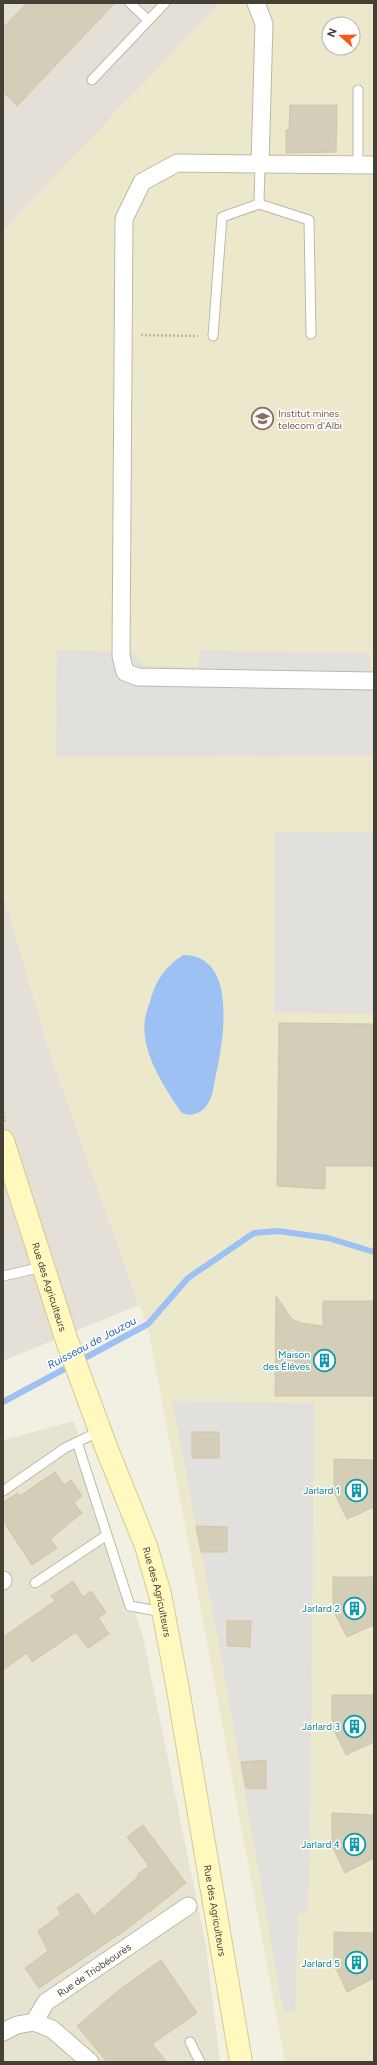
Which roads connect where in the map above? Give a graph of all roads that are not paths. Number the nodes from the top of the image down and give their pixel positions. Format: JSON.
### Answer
{"nodes":[{"id":1,"x":130,"y":3,"type":"edge"},
{"id":2,"x":165,"y":3,"type":"edge"},
{"id":3,"x":256,"y":3,"type":"edge"},
{"id":4,"x":148,"y":20,"type":"junction"},
{"id":5,"x":92,"y":80,"type":"dead end"},
{"id":6,"x":358,"y":90,"type":"dead end"},
{"id":7,"x":260,"y":164,"type":"junction"},
{"id":8,"x":366,"y":165,"type":"edge"},
{"id":9,"x":259,"y":204,"type":"junction"},
{"id":10,"x":311,"y":334,"type":"dead end"},
{"id":11,"x":213,"y":336,"type":"road end"},
{"id":12,"x":374,"y":681,"type":"edge"},
{"id":13,"x":3,"y":1141,"type":"edge"},
{"id":14,"x":43,"y":1267,"type":"junction"},
{"id":15,"x":3,"y":1276,"type":"edge"},
{"id":16,"x":100,"y":1431,"type":"junction"},
{"id":17,"x":77,"y":1442,"type":"junction"},
{"id":18,"x":3,"y":1491,"type":"edge"},
{"id":19,"x":107,"y":1534,"type":"junction"},
{"id":20,"x":35,"y":1583,"type":"dead end"},
{"id":21,"x":164,"y":1613,"type":"junction"},
{"id":22,"x":188,"y":1906,"type":"dead end"},
{"id":23,"x":34,"y":2022,"type":"junction"},
{"id":24,"x":3,"y":2032,"type":"edge"},
{"id":25,"x":190,"y":2042,"type":"dead end"},
{"id":26,"x":90,"y":2062,"type":"edge"},
{"id":27,"x":200,"y":2062,"type":"edge"},
{"id":28,"x":241,"y":2062,"type":"edge"}],
"edges":[{"from":1,"to":4,"type":"lane"},
{"from":2,"to":4,"type":"lane"},
{"from":3,"to":7,"type":"street"},
{"from":4,"to":5,"type":"lane"},
{"from":6,"to":8,"type":"lane"},
{"from":7,"to":8,"type":"street"},
{"from":7,"to":9,"type":"lane"},
{"from":7,"to":12,"type":"street"},
{"from":9,"to":10,"type":"lane"},
{"from":9,"to":11,"type":"lane"},
{"from":13,"to":14,"type":"street","name":"Rue des Agriculteurs"},
{"from":14,"to":15,"type":"lane"},
{"from":14,"to":16,"type":"street","name":"Rue des Agriculteurs"},
{"from":16,"to":17,"type":"lane"},
{"from":16,"to":21,"type":"street","name":"Rue des Agriculteurs"},
{"from":17,"to":18,"type":"lane"},
{"from":17,"to":19,"type":"lane"},
{"from":19,"to":20,"type":"lane"},
{"from":19,"to":21,"type":"lane"},
{"from":21,"to":28,"type":"street","name":"Rue des Agriculteurs"},
{"from":22,"to":23,"type":"street","name":"Rue de Triobéourès"},
{"from":23,"to":24,"type":"street"},
{"from":23,"to":26,"type":"street"},
{"from":25,"to":27,"type":"lane"}]}
